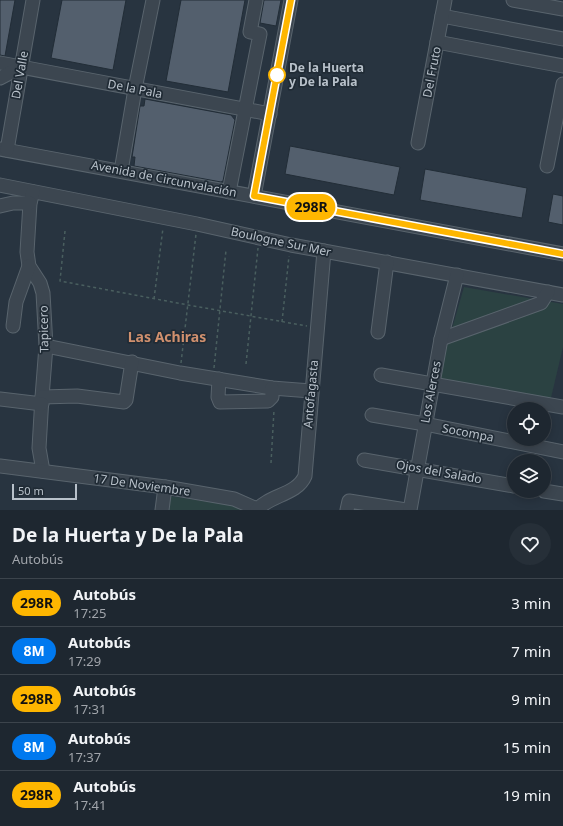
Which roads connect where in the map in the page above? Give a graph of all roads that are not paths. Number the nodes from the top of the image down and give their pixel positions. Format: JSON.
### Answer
{"nodes":[{"id":1,"x":33,"y":0,"type":"edge"},
{"id":2,"x":153,"y":0,"type":"edge"},
{"id":3,"x":256,"y":0,"type":"edge"},
{"id":4,"x":291,"y":0,"type":"edge"},
{"id":5,"x":445,"y":0,"type":"edge"},
{"id":6,"x":513,"y":0,"type":"edge"},
{"id":7,"x":563,"y":9,"type":"edge"},
{"id":8,"x":442,"y":16,"type":"junction"},
{"id":9,"x":563,"y":39,"type":"edge"},
{"id":10,"x":438,"y":42,"type":"junction"},
{"id":11,"x":0,"y":63,"type":"edge"},
{"id":12,"x":563,"y":66,"type":"edge"},
{"id":13,"x":21,"y":67,"type":"junction"},
{"id":14,"x":0,"y":78,"type":"edge"},
{"id":15,"x":563,"y":84,"type":"edge"},
{"id":16,"x":135,"y":89,"type":"junction"},
{"id":17,"x":245,"y":109,"type":"junction"},
{"id":18,"x":270,"y":114,"type":"junction"},
{"id":19,"x":559,"y":131,"type":"edge"},
{"id":20,"x":418,"y":143,"type":"dead end"},
{"id":21,"x":3,"y":149,"type":"edge"},
{"id":22,"x":547,"y":166,"type":"dead end"},
{"id":23,"x":121,"y":171,"type":"junction"},
{"id":24,"x":0,"y":185,"type":"edge"},
{"id":25,"x":229,"y":192,"type":"junction"},
{"id":26,"x":254,"y":196,"type":"junction"},
{"id":27,"x":31,"y":197,"type":"junction"},
{"id":28,"x":0,"y":206,"type":"edge"},
{"id":29,"x":324,"y":251,"type":"junction"},
{"id":30,"x":563,"y":254,"type":"edge"},
{"id":31,"x":387,"y":262,"type":"junction"},
{"id":32,"x":29,"y":266,"type":"junction"},
{"id":33,"x":457,"y":276,"type":"junction"},
{"id":34,"x":548,"y":292,"type":"junction"},
{"id":35,"x":563,"y":295,"type":"edge"},
{"id":36,"x":13,"y":326,"type":"dead end"},
{"id":37,"x":378,"y":332,"type":"dead end"},
{"id":38,"x":441,"y":339,"type":"junction"},
{"id":39,"x":46,"y":346,"type":"junction"},
{"id":40,"x":132,"y":362,"type":"junction"},
{"id":41,"x":381,"y":374,"type":"dead end"},
{"id":42,"x":216,"y":378,"type":"junction"},
{"id":43,"x":432,"y":385,"type":"junction"},
{"id":44,"x":311,"y":391,"type":"junction"},
{"id":45,"x":272,"y":392,"type":"junction"},
{"id":46,"x":0,"y":400,"type":"edge"},
{"id":47,"x":42,"y":401,"type":"junction"},
{"id":48,"x":563,"y":407,"type":"edge"},
{"id":49,"x":372,"y":415,"type":"dead end"},
{"id":50,"x":425,"y":424,"type":"junction"},
{"id":51,"x":563,"y":452,"type":"edge"},
{"id":52,"x":364,"y":460,"type":"dead end"},
{"id":53,"x":0,"y":466,"type":"edge"},
{"id":54,"x":417,"y":468,"type":"junction"},
{"id":55,"x":43,"y":471,"type":"junction"},
{"id":56,"x":507,"y":485,"type":"edge"},
{"id":57,"x":165,"y":488,"type":"junction"},
{"id":58,"x":551,"y":492,"type":"edge"},
{"id":59,"x":563,"y":494,"type":"edge"},
{"id":60,"x":348,"y":505,"type":"edge"},
{"id":61,"x":257,"y":509,"type":"edge"},
{"id":62,"x":162,"y":510,"type":"edge"},
{"id":63,"x":406,"y":510,"type":"edge"},
{"id":64,"x":410,"y":510,"type":"edge"}],
"edges":[{"from":1,"to":13,"type":"street","name":"Del Valle"},
{"from":2,"to":16,"type":"street"},
{"from":3,"to":17,"type":"street"},
{"from":4,"to":18,"type":"street"},
{"from":5,"to":8,"type":"street","name":"Del Fruto"},
{"from":6,"to":7,"type":"street"},
{"from":8,"to":9,"type":"street"},
{"from":8,"to":10,"type":"street","name":"Del Fruto"},
{"from":10,"to":12,"type":"street"},
{"from":10,"to":20,"type":"street","name":"Del Fruto"},
{"from":11,"to":13,"type":"street","name":"De la Pala"},
{"from":13,"to":14,"type":"street"},
{"from":13,"to":16,"type":"street","name":"De la Pala"},
{"from":13,"to":21,"type":"street","name":"Del Valle"},
{"from":15,"to":19,"type":"street"},
{"from":16,"to":17,"type":"street","name":"De la Pala"},
{"from":16,"to":23,"type":"street"},
{"from":17,"to":18,"type":"street","name":"De la Pala"},
{"from":17,"to":25,"type":"street"},
{"from":18,"to":26,"type":"street"},
{"from":19,"to":22,"type":"street"},
{"from":21,"to":23,"type":"street","name":"Avenida de Circunvalación"},
{"from":23,"to":25,"type":"street","name":"Avenida de Circunvalación"},
{"from":24,"to":27,"type":"street","name":"Boulogne Sur Mer"},
{"from":25,"to":26,"type":"street","name":"Avenida de Circunvalación"},
{"from":26,"to":30,"type":"street","name":"Avenida de Circunvalación"},
{"from":27,"to":28,"type":"street"},
{"from":27,"to":29,"type":"street","name":"Boulogne Sur Mer"},
{"from":27,"to":32,"type":"street","name":"Tapicero"},
{"from":29,"to":31,"type":"street","name":"Boulogne Sur Mer"},
{"from":29,"to":44,"type":"street","name":"Antofagasta"},
{"from":31,"to":33,"type":"street","name":"Boulogne Sur Mer"},
{"from":31,"to":37,"type":"street"},
{"from":32,"to":36,"type":"street"},
{"from":32,"to":39,"type":"street","name":"Tapicero"},
{"from":33,"to":34,"type":"street","name":"Boulogne Sur Mer"},
{"from":33,"to":38,"type":"street","name":"Los Alerces"},
{"from":34,"to":35,"type":"street","name":"Boulogne Sur Mer"},
{"from":34,"to":38,"type":"street"},
{"from":38,"to":43,"type":"street","name":"Los Alerces"},
{"from":39,"to":40,"type":"street"},
{"from":39,"to":47,"type":"street","name":"Tapicero"},
{"from":40,"to":42,"type":"street"},
{"from":40,"to":47,"type":"street"},
{"from":41,"to":43,"type":"street"},
{"from":42,"to":45,"type":"street"},
{"from":42,"to":45,"type":"street"},
{"from":43,"to":48,"type":"street"},
{"from":43,"to":50,"type":"street","name":"Los Alerces"},
{"from":44,"to":45,"type":"street"},
{"from":44,"to":61,"type":"street","name":"Antofagasta"},
{"from":46,"to":47,"type":"street"},
{"from":47,"to":55,"type":"street","name":"Tapicero"},
{"from":49,"to":50,"type":"street","name":"Socompa"},
{"from":50,"to":51,"type":"street","name":"Socompa"},
{"from":50,"to":54,"type":"street","name":"Los Alerces"},
{"from":52,"to":54,"type":"street","name":"Ojos del Salado"},
{"from":53,"to":55,"type":"street","name":"17 De Noviembre"},
{"from":54,"to":56,"type":"street","name":"Ojos del Salado"},
{"from":54,"to":64,"type":"street","name":"Los Alerces"},
{"from":55,"to":57,"type":"street","name":"17 De Noviembre"},
{"from":57,"to":61,"type":"street","name":"17 De Noviembre"},
{"from":57,"to":62,"type":"street"},
{"from":58,"to":59,"type":"street"},
{"from":60,"to":63,"type":"street"}]}
